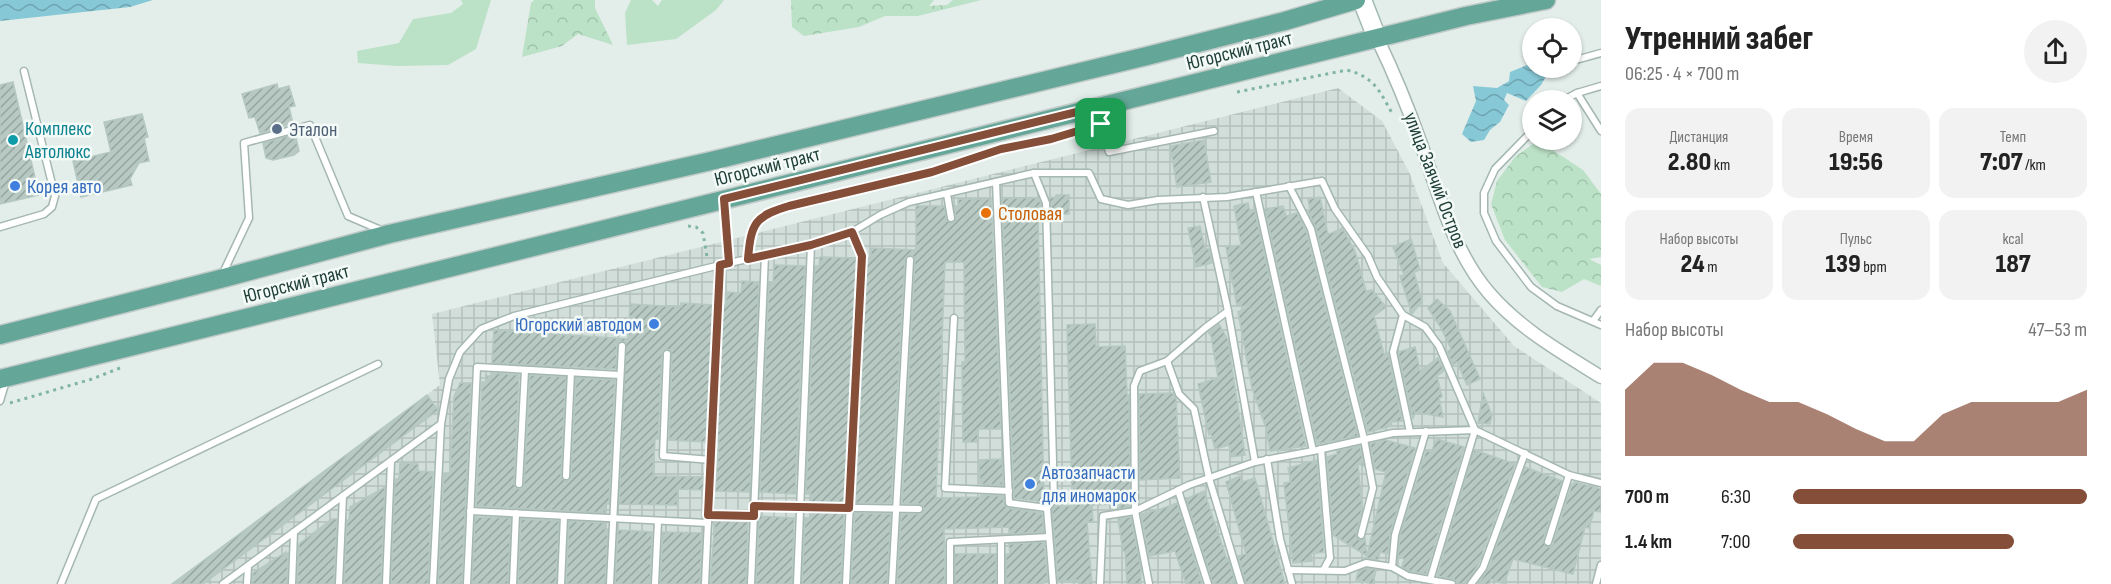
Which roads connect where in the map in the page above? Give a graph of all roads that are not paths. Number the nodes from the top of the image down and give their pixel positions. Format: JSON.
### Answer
{"nodes":[{"id":1,"x":1356,"y":0,"type":"edge"},
{"id":2,"x":1362,"y":0,"type":"edge"},
{"id":3,"x":1546,"y":0,"type":"edge"},
{"id":4,"x":1377,"y":38,"type":"junction"},
{"id":5,"x":1601,"y":53,"type":"edge"},
{"id":6,"x":1582,"y":58,"type":"edge"},
{"id":7,"x":24,"y":71,"type":"dead end"},
{"id":8,"x":1601,"y":87,"type":"edge"},
{"id":9,"x":1582,"y":92,"type":"edge"},
{"id":10,"x":1582,"y":101,"type":"edge"},
{"id":11,"x":1099,"y":116,"type":"junction"},
{"id":12,"x":1214,"y":130,"type":"dead end"},
{"id":13,"x":1601,"y":131,"type":"edge"},
{"id":14,"x":1522,"y":141,"type":"edge"},
{"id":15,"x":1034,"y":173,"type":"junction"},
{"id":16,"x":996,"y":182,"type":"junction"},
{"id":17,"x":1289,"y":186,"type":"junction"},
{"id":18,"x":1256,"y":192,"type":"junction"},
{"id":19,"x":947,"y":194,"type":"junction"},
{"id":20,"x":1203,"y":197,"type":"junction"},
{"id":21,"x":724,"y":199,"type":"junction"},
{"id":22,"x":951,"y":218,"type":"dead end"},
{"id":23,"x":0,"y":227,"type":"edge"},
{"id":24,"x":852,"y":232,"type":"junction"},
{"id":25,"x":389,"y":234,"type":"junction"},
{"id":26,"x":811,"y":245,"type":"junction"},
{"id":27,"x":765,"y":255,"type":"junction"},
{"id":28,"x":910,"y":260,"type":"dead end"},
{"id":29,"x":729,"y":263,"type":"junction"},
{"id":30,"x":720,"y":265,"type":"junction"},
{"id":31,"x":220,"y":279,"type":"junction"},
{"id":32,"x":1601,"y":310,"type":"edge"},
{"id":33,"x":1228,"y":311,"type":"junction"},
{"id":34,"x":1403,"y":315,"type":"junction"},
{"id":35,"x":954,"y":318,"type":"dead end"},
{"id":36,"x":1593,"y":321,"type":"junction"},
{"id":37,"x":1601,"y":325,"type":"edge"},
{"id":38,"x":0,"y":335,"type":"edge"},
{"id":39,"x":622,"y":345,"type":"dead end"},
{"id":40,"x":667,"y":354,"type":"dead end"},
{"id":41,"x":1167,"y":361,"type":"junction"},
{"id":42,"x":378,"y":364,"type":"dead end"},
{"id":43,"x":525,"y":370,"type":"junction"},
{"id":44,"x":571,"y":372,"type":"junction"},
{"id":45,"x":620,"y":375,"type":"junction"},
{"id":46,"x":1601,"y":377,"type":"edge"},
{"id":47,"x":4,"y":378,"type":"edge"},
{"id":48,"x":0,"y":401,"type":"edge"},
{"id":49,"x":441,"y":424,"type":"junction"},
{"id":50,"x":1475,"y":430,"type":"junction"},
{"id":51,"x":1426,"y":431,"type":"junction"},
{"id":52,"x":1410,"y":432,"type":"junction"},
{"id":53,"x":1364,"y":439,"type":"junction"},
{"id":54,"x":1321,"y":449,"type":"junction"},
{"id":55,"x":1313,"y":451,"type":"junction"},
{"id":56,"x":1524,"y":453,"type":"junction"},
{"id":57,"x":1267,"y":459,"type":"junction"},
{"id":58,"x":711,"y":460,"type":"junction"},
{"id":59,"x":391,"y":461,"type":"junction"},
{"id":60,"x":1254,"y":462,"type":"junction"},
{"id":61,"x":1569,"y":475,"type":"junction"},
{"id":62,"x":566,"y":476,"type":"dead end"},
{"id":63,"x":1209,"y":478,"type":"junction"},
{"id":64,"x":1601,"y":483,"type":"edge"},
{"id":65,"x":519,"y":484,"type":"dead end"},
{"id":66,"x":1179,"y":490,"type":"junction"},
{"id":67,"x":1009,"y":491,"type":"junction"},
{"id":68,"x":343,"y":496,"type":"junction"},
{"id":69,"x":754,"y":506,"type":"junction"},
{"id":70,"x":800,"y":507,"type":"junction"},
{"id":71,"x":849,"y":508,"type":"junction"},
{"id":72,"x":1047,"y":508,"type":"junction"},
{"id":73,"x":895,"y":509,"type":"junction"},
{"id":74,"x":919,"y":509,"type":"dead end"},
{"id":75,"x":470,"y":511,"type":"junction"},
{"id":76,"x":1135,"y":511,"type":"junction"},
{"id":77,"x":516,"y":513,"type":"junction"},
{"id":78,"x":708,"y":515,"type":"junction"},
{"id":79,"x":564,"y":516,"type":"junction"},
{"id":80,"x":754,"y":516,"type":"junction"},
{"id":81,"x":613,"y":518,"type":"junction"},
{"id":82,"x":658,"y":521,"type":"junction"},
{"id":83,"x":708,"y":523,"type":"junction"},
{"id":84,"x":294,"y":532,"type":"junction"},
{"id":85,"x":1361,"y":535,"type":"dead end"},
{"id":86,"x":1049,"y":537,"type":"junction"},
{"id":87,"x":1001,"y":540,"type":"junction"},
{"id":88,"x":1548,"y":542,"type":"dead end"},
{"id":89,"x":1601,"y":565,"type":"edge"},
{"id":90,"x":248,"y":566,"type":"junction"},
{"id":91,"x":1392,"y":567,"type":"junction"},
{"id":92,"x":1324,"y":569,"type":"junction"},
{"id":93,"x":1288,"y":570,"type":"junction"},
{"id":94,"x":1430,"y":580,"type":"junction"},
{"id":95,"x":61,"y":584,"type":"edge"},
{"id":96,"x":223,"y":584,"type":"edge"},
{"id":97,"x":247,"y":584,"type":"edge"},
{"id":98,"x":292,"y":584,"type":"edge"},
{"id":99,"x":339,"y":584,"type":"edge"},
{"id":100,"x":386,"y":584,"type":"edge"},
{"id":101,"x":433,"y":584,"type":"edge"},
{"id":102,"x":466,"y":584,"type":"edge"},
{"id":103,"x":513,"y":584,"type":"edge"},
{"id":104,"x":561,"y":584,"type":"edge"},
{"id":105,"x":610,"y":584,"type":"edge"},
{"id":106,"x":655,"y":584,"type":"edge"},
{"id":107,"x":705,"y":584,"type":"edge"},
{"id":108,"x":751,"y":584,"type":"edge"},
{"id":109,"x":797,"y":584,"type":"edge"},
{"id":110,"x":846,"y":584,"type":"edge"},
{"id":111,"x":891,"y":584,"type":"edge"},
{"id":112,"x":950,"y":584,"type":"edge"},
{"id":113,"x":1001,"y":584,"type":"edge"},
{"id":114,"x":1053,"y":584,"type":"edge"},
{"id":115,"x":1100,"y":584,"type":"edge"},
{"id":116,"x":1149,"y":584,"type":"edge"},
{"id":117,"x":1208,"y":584,"type":"edge"},
{"id":118,"x":1241,"y":584,"type":"edge"},
{"id":119,"x":1292,"y":584,"type":"edge"},
{"id":120,"x":1452,"y":584,"type":"edge"},
{"id":121,"x":1471,"y":584,"type":"edge"},
{"id":122,"x":1596,"y":584,"type":"edge"}],
"edges":[{"from":1,"to":25,"type":"main road","name":"Югорский тракт"},
{"from":2,"to":4,"type":"main road","name":"улица Заячий Остров"},
{"from":3,"to":4,"type":"main road","name":"Югорский тракт"},
{"from":4,"to":11,"type":"main road","name":"Югорский тракт"},
{"from":4,"to":46,"type":"street","name":"улица Заячий Остров"},
{"from":5,"to":6,"type":"lane"},
{"from":7,"to":23,"type":"lane"},
{"from":8,"to":9,"type":"lane"},
{"from":10,"to":13,"type":"lane"},
{"from":11,"to":12,"type":"lane"},
{"from":11,"to":21,"type":"main road","name":"Югорский тракт"},
{"from":14,"to":36,"type":"lane"},
{"from":15,"to":16,"type":"lane"},
{"from":15,"to":20,"type":"lane"},
{"from":15,"to":72,"type":"lane"},
{"from":16,"to":19,"type":"lane"},
{"from":16,"to":67,"type":"lane"},
{"from":17,"to":18,"type":"lane"},
{"from":17,"to":34,"type":"lane"},
{"from":17,"to":53,"type":"lane"},
{"from":18,"to":20,"type":"lane"},
{"from":18,"to":55,"type":"lane"},
{"from":19,"to":22,"type":"lane"},
{"from":19,"to":24,"type":"lane"},
{"from":20,"to":33,"type":"lane"},
{"from":21,"to":29,"type":"lane"},
{"from":21,"to":47,"type":"main road","name":"Югорский тракт"},
{"from":24,"to":26,"type":"lane"},
{"from":24,"to":71,"type":"lane"},
{"from":25,"to":31,"type":"main road","name":"Югорский тракт"},
{"from":25,"to":31,"type":"lane"},
{"from":26,"to":27,"type":"lane"},
{"from":26,"to":70,"type":"lane"},
{"from":27,"to":29,"type":"lane"},
{"from":27,"to":69,"type":"lane"},
{"from":28,"to":73,"type":"lane"},
{"from":29,"to":30,"type":"lane"},
{"from":30,"to":49,"type":"lane"},
{"from":30,"to":58,"type":"lane"},
{"from":31,"to":38,"type":"main road","name":"Югорский тракт"},
{"from":32,"to":36,"type":"lane"},
{"from":33,"to":41,"type":"lane"},
{"from":33,"to":60,"type":"lane"},
{"from":34,"to":50,"type":"lane"},
{"from":34,"to":52,"type":"lane"},
{"from":35,"to":67,"type":"lane"},
{"from":36,"to":37,"type":"lane"},
{"from":39,"to":45,"type":"lane"},
{"from":40,"to":58,"type":"lane"},
{"from":41,"to":63,"type":"lane"},
{"from":41,"to":76,"type":"lane"},
{"from":42,"to":95,"type":"lane"},
{"from":43,"to":44,"type":"lane"},
{"from":43,"to":65,"type":"lane"},
{"from":43,"to":75,"type":"lane"},
{"from":44,"to":45,"type":"lane"},
{"from":44,"to":62,"type":"lane"},
{"from":45,"to":81,"type":"lane"},
{"from":47,"to":48,"type":"lane"},
{"from":49,"to":59,"type":"lane"},
{"from":49,"to":101,"type":"lane"},
{"from":50,"to":51,"type":"lane"},
{"from":50,"to":56,"type":"lane"},
{"from":50,"to":94,"type":"lane"},
{"from":51,"to":52,"type":"lane"},
{"from":51,"to":91,"type":"lane"},
{"from":52,"to":53,"type":"lane"},
{"from":53,"to":54,"type":"lane"},
{"from":53,"to":85,"type":"lane"},
{"from":54,"to":55,"type":"lane"},
{"from":54,"to":92,"type":"lane"},
{"from":55,"to":57,"type":"lane"},
{"from":56,"to":61,"type":"lane"},
{"from":56,"to":121,"type":"lane"},
{"from":57,"to":60,"type":"lane"},
{"from":57,"to":93,"type":"lane"},
{"from":58,"to":78,"type":"lane"},
{"from":59,"to":68,"type":"lane"},
{"from":59,"to":100,"type":"lane"},
{"from":60,"to":63,"type":"lane"},
{"from":61,"to":64,"type":"lane"},
{"from":61,"to":88,"type":"lane"},
{"from":63,"to":66,"type":"lane"},
{"from":63,"to":118,"type":"lane"},
{"from":66,"to":76,"type":"lane"},
{"from":66,"to":117,"type":"lane"},
{"from":67,"to":72,"type":"lane"},
{"from":68,"to":84,"type":"lane"},
{"from":68,"to":99,"type":"lane"},
{"from":69,"to":70,"type":"lane"},
{"from":69,"to":80,"type":"lane"},
{"from":70,"to":71,"type":"lane"},
{"from":70,"to":109,"type":"lane"},
{"from":71,"to":73,"type":"lane"},
{"from":71,"to":110,"type":"lane"},
{"from":72,"to":86,"type":"lane"},
{"from":73,"to":74,"type":"lane"},
{"from":73,"to":111,"type":"lane"},
{"from":75,"to":77,"type":"lane"},
{"from":75,"to":102,"type":"lane"},
{"from":76,"to":115,"type":"lane"},
{"from":76,"to":116,"type":"lane"},
{"from":77,"to":79,"type":"lane"},
{"from":77,"to":103,"type":"lane"},
{"from":78,"to":80,"type":"lane"},
{"from":78,"to":83,"type":"lane"},
{"from":79,"to":81,"type":"lane"},
{"from":79,"to":104,"type":"lane"},
{"from":80,"to":108,"type":"lane"},
{"from":81,"to":82,"type":"lane"},
{"from":81,"to":105,"type":"lane"},
{"from":82,"to":83,"type":"lane"},
{"from":82,"to":106,"type":"lane"},
{"from":83,"to":107,"type":"lane"},
{"from":84,"to":90,"type":"lane"},
{"from":84,"to":98,"type":"lane"},
{"from":86,"to":87,"type":"lane"},
{"from":86,"to":114,"type":"lane"},
{"from":87,"to":112,"type":"lane"},
{"from":87,"to":113,"type":"lane"},
{"from":89,"to":122,"type":"lane"},
{"from":90,"to":96,"type":"lane"},
{"from":90,"to":97,"type":"lane"},
{"from":91,"to":92,"type":"lane"},
{"from":91,"to":94,"type":"lane"},
{"from":92,"to":93,"type":"lane"},
{"from":93,"to":119,"type":"lane"},
{"from":94,"to":120,"type":"lane"}]}
